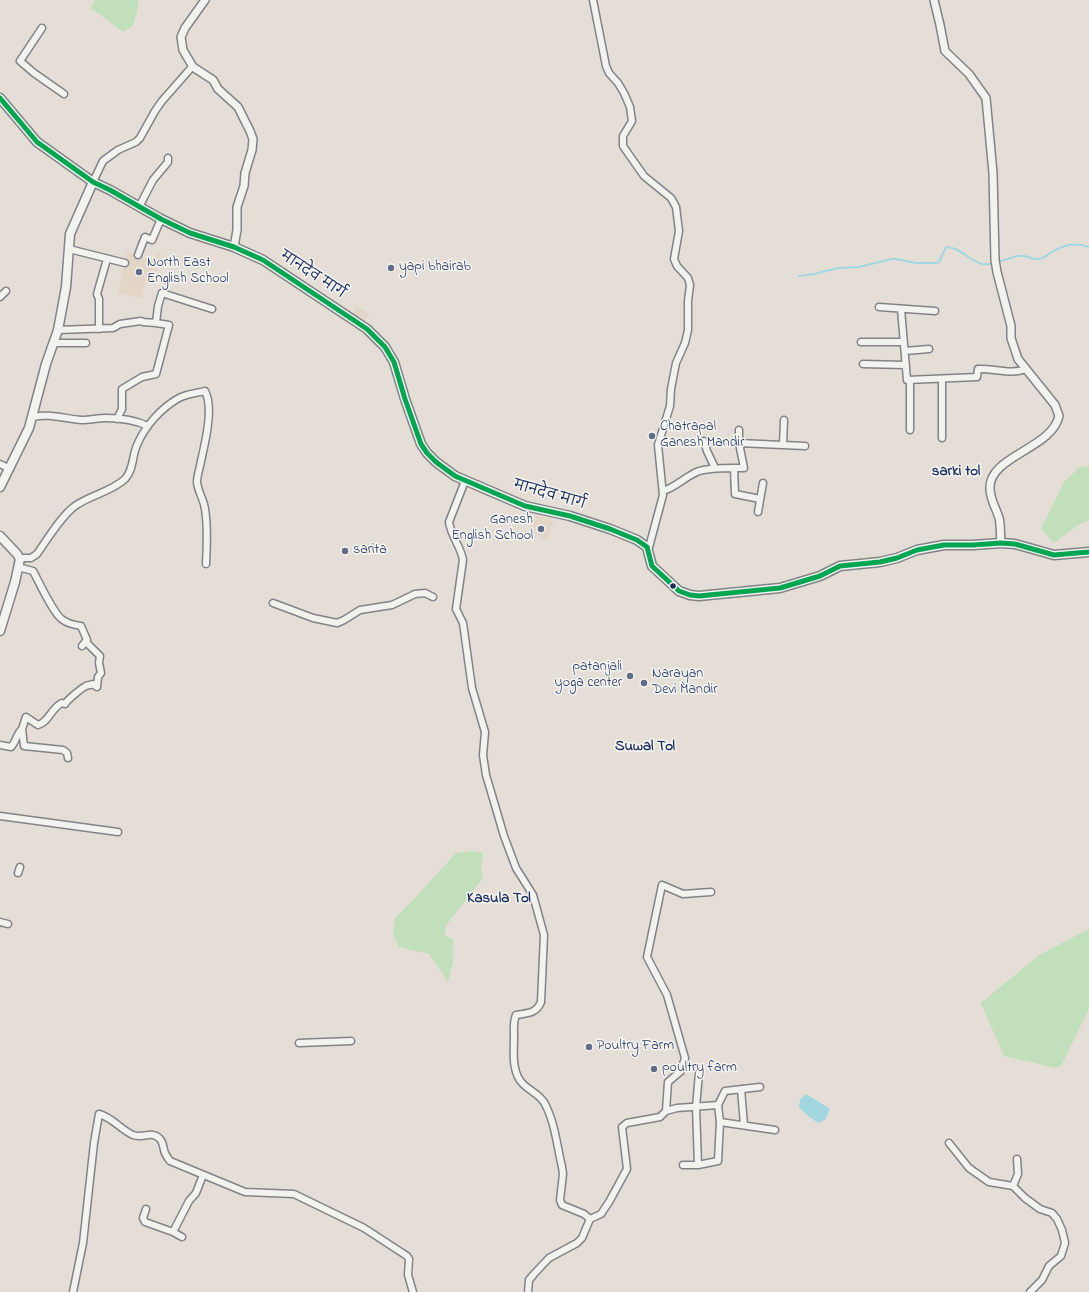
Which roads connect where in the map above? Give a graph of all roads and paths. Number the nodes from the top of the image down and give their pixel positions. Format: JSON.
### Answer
{"nodes":[{"id":1,"x":205,"y":0,"type":"edge"},
{"id":2,"x":593,"y":0,"type":"edge"},
{"id":3,"x":934,"y":0,"type":"edge"},
{"id":4,"x":42,"y":28,"type":"dead end"},
{"id":5,"x":194,"y":67,"type":"junction"},
{"id":6,"x":64,"y":94,"type":"dead end"},
{"id":7,"x":0,"y":98,"type":"edge"},
{"id":8,"x":168,"y":158,"type":"dead end"},
{"id":9,"x":92,"y":182,"type":"junction"},
{"id":10,"x":139,"y":207,"type":"junction"},
{"id":11,"x":161,"y":219,"type":"junction"},
{"id":12,"x":234,"y":247,"type":"junction"},
{"id":13,"x":68,"y":249,"type":"junction"},
{"id":14,"x":138,"y":255,"type":"dead end"},
{"id":15,"x":107,"y":259,"type":"junction"},
{"id":16,"x":125,"y":263,"type":"dead end"},
{"id":17,"x":6,"y":290,"type":"dead end"},
{"id":18,"x":0,"y":297,"type":"edge"},
{"id":19,"x":879,"y":307,"type":"dead end"},
{"id":20,"x":212,"y":309,"type":"dead end"},
{"id":21,"x":901,"y":309,"type":"junction"},
{"id":22,"x":935,"y":311,"type":"dead end"},
{"id":23,"x":156,"y":322,"type":"junction"},
{"id":24,"x":99,"y":328,"type":"junction"},
{"id":25,"x":58,"y":330,"type":"junction"},
{"id":26,"x":861,"y":342,"type":"dead end"},
{"id":27,"x":904,"y":342,"type":"junction"},
{"id":28,"x":54,"y":343,"type":"junction"},
{"id":29,"x":86,"y":343,"type":"dead end"},
{"id":30,"x":929,"y":349,"type":"dead end"},
{"id":31,"x":904,"y":351,"type":"junction"},
{"id":32,"x":863,"y":364,"type":"dead end"},
{"id":33,"x":906,"y":366,"type":"junction"},
{"id":34,"x":1026,"y":369,"type":"junction"},
{"id":35,"x":942,"y":378,"type":"junction"},
{"id":36,"x":910,"y":380,"type":"junction"},
{"id":37,"x":33,"y":416,"type":"junction"},
{"id":38,"x":117,"y":419,"type":"junction"},
{"id":39,"x":784,"y":420,"type":"dead end"},
{"id":40,"x":148,"y":426,"type":"junction"},
{"id":41,"x":739,"y":430,"type":"dead end"},
{"id":42,"x":910,"y":430,"type":"dead end"},
{"id":43,"x":942,"y":438,"type":"dead end"},
{"id":44,"x":704,"y":442,"type":"dead end"},
{"id":45,"x":739,"y":443,"type":"junction"},
{"id":46,"x":783,"y":445,"type":"junction"},
{"id":47,"x":805,"y":446,"type":"dead end"},
{"id":48,"x":0,"y":464,"type":"edge"},
{"id":49,"x":715,"y":468,"type":"junction"},
{"id":50,"x":734,"y":468,"type":"junction"},
{"id":51,"x":10,"y":469,"type":"junction"},
{"id":52,"x":465,"y":481,"type":"junction"},
{"id":53,"x":763,"y":483,"type":"dead end"},
{"id":54,"x":0,"y":488,"type":"edge"},
{"id":55,"x":663,"y":491,"type":"junction"},
{"id":56,"x":760,"y":500,"type":"junction"},
{"id":57,"x":758,"y":512,"type":"dead end"},
{"id":58,"x":0,"y":536,"type":"edge"},
{"id":59,"x":1001,"y":543,"type":"junction"},
{"id":60,"x":647,"y":552,"type":"junction"},
{"id":61,"x":1089,"y":552,"type":"edge"},
{"id":62,"x":19,"y":563,"type":"junction"},
{"id":63,"x":206,"y":564,"type":"dead end"},
{"id":64,"x":433,"y":597,"type":"dead end"},
{"id":65,"x":273,"y":603,"type":"dead end"},
{"id":66,"x":0,"y":631,"type":"edge"},
{"id":67,"x":22,"y":729,"type":"junction"},
{"id":68,"x":0,"y":745,"type":"edge"},
{"id":69,"x":68,"y":758,"type":"dead end"},
{"id":70,"x":0,"y":816,"type":"edge"},
{"id":71,"x":118,"y":832,"type":"dead end"},
{"id":72,"x":711,"y":892,"type":"dead end"},
{"id":73,"x":0,"y":922,"type":"edge"},
{"id":74,"x":8,"y":924,"type":"dead end"},
{"id":75,"x":351,"y":1041,"type":"dead end"},
{"id":76,"x":299,"y":1043,"type":"dead end"},
{"id":77,"x":699,"y":1073,"type":"dead end"},
{"id":78,"x":760,"y":1087,"type":"dead end"},
{"id":79,"x":741,"y":1089,"type":"junction"},
{"id":80,"x":718,"y":1105,"type":"junction"},
{"id":81,"x":696,"y":1107,"type":"junction"},
{"id":82,"x":666,"y":1111,"type":"junction"},
{"id":83,"x":720,"y":1122,"type":"junction"},
{"id":84,"x":744,"y":1125,"type":"junction"},
{"id":85,"x":775,"y":1130,"type":"dead end"},
{"id":86,"x":949,"y":1143,"type":"dead end"},
{"id":87,"x":1017,"y":1159,"type":"dead end"},
{"id":88,"x":683,"y":1165,"type":"dead end"},
{"id":89,"x":698,"y":1165,"type":"junction"},
{"id":90,"x":203,"y":1175,"type":"junction"},
{"id":91,"x":1013,"y":1186,"type":"junction"},
{"id":92,"x":146,"y":1209,"type":"dead end"},
{"id":93,"x":590,"y":1219,"type":"junction"},
{"id":94,"x":173,"y":1232,"type":"junction"},
{"id":95,"x":182,"y":1237,"type":"dead end"},
{"id":96,"x":73,"y":1292,"type":"edge"},
{"id":97,"x":413,"y":1292,"type":"edge"},
{"id":98,"x":528,"y":1292,"type":"edge"},
{"id":99,"x":1030,"y":1292,"type":"edge"}],
"edges":[{"from":1,"to":5,"type":"street"},
{"from":2,"to":55,"type":"street"},
{"from":3,"to":34,"type":"street"},
{"from":4,"to":6,"type":"street"},
{"from":5,"to":9,"type":"street"},
{"from":5,"to":12,"type":"street"},
{"from":7,"to":9,"type":"main road","name":"मानदेव मार्ग"},
{"from":8,"to":10,"type":"street"},
{"from":9,"to":10,"type":"main road","name":"मानदेव मार्ग"},
{"from":9,"to":13,"type":"main road"},
{"from":10,"to":11,"type":"main road","name":"मानदेव मार्ग"},
{"from":11,"to":12,"type":"main road","name":"मानदेव मार्ग"},
{"from":11,"to":14,"type":"street"},
{"from":12,"to":52,"type":"main road","name":"मानदेव मार्ग"},
{"from":13,"to":15,"type":"street"},
{"from":13,"to":25,"type":"main road"},
{"from":15,"to":16,"type":"street"},
{"from":15,"to":24,"type":"street"},
{"from":17,"to":18,"type":"street"},
{"from":19,"to":21,"type":"street"},
{"from":20,"to":23,"type":"street"},
{"from":21,"to":22,"type":"street"},
{"from":21,"to":27,"type":"street"},
{"from":23,"to":24,"type":"street"},
{"from":23,"to":38,"type":"street"},
{"from":24,"to":25,"type":"street"},
{"from":25,"to":28,"type":"main road"},
{"from":26,"to":27,"type":"street"},
{"from":27,"to":31,"type":"street"},
{"from":28,"to":29,"type":"street"},
{"from":28,"to":37,"type":"main road"},
{"from":30,"to":31,"type":"street"},
{"from":31,"to":33,"type":"street"},
{"from":32,"to":33,"type":"street"},
{"from":33,"to":36,"type":"street"},
{"from":34,"to":35,"type":"street"},
{"from":34,"to":59,"type":"street"},
{"from":35,"to":36,"type":"street"},
{"from":35,"to":43,"type":"street"},
{"from":36,"to":42,"type":"street"},
{"from":37,"to":38,"type":"street"},
{"from":37,"to":51,"type":"main road"},
{"from":38,"to":40,"type":"street"},
{"from":39,"to":46,"type":"street"},
{"from":40,"to":62,"type":"street"},
{"from":40,"to":63,"type":"street"},
{"from":41,"to":45,"type":"street"},
{"from":44,"to":49,"type":"street"},
{"from":45,"to":46,"type":"street"},
{"from":45,"to":50,"type":"street"},
{"from":46,"to":47,"type":"street"},
{"from":48,"to":51,"type":"street"},
{"from":49,"to":50,"type":"street"},
{"from":49,"to":55,"type":"street"},
{"from":50,"to":56,"type":"street"},
{"from":51,"to":54,"type":"main road"},
{"from":52,"to":60,"type":"main road","name":"मानदेव मार्ग"},
{"from":52,"to":93,"type":"street"},
{"from":53,"to":56,"type":"street"},
{"from":55,"to":60,"type":"street"},
{"from":56,"to":57,"type":"street"},
{"from":58,"to":62,"type":"main road"},
{"from":59,"to":60,"type":"main road","name":"मानदेव मार्ग"},
{"from":59,"to":61,"type":"main road","name":"मानदेव मार्ग"},
{"from":62,"to":66,"type":"main road"},
{"from":62,"to":67,"type":"street"},
{"from":64,"to":65,"type":"street"},
{"from":67,"to":68,"type":"street"},
{"from":67,"to":69,"type":"street"},
{"from":70,"to":71,"type":"street"},
{"from":72,"to":82,"type":"street"},
{"from":73,"to":74,"type":"street"},
{"from":75,"to":76,"type":"street"},
{"from":77,"to":81,"type":"street"},
{"from":78,"to":79,"type":"street"},
{"from":79,"to":80,"type":"street"},
{"from":79,"to":84,"type":"street"},
{"from":80,"to":81,"type":"street"},
{"from":80,"to":83,"type":"street"},
{"from":81,"to":82,"type":"street"},
{"from":81,"to":89,"type":"street"},
{"from":82,"to":93,"type":"street"},
{"from":83,"to":84,"type":"street"},
{"from":83,"to":89,"type":"street"},
{"from":84,"to":85,"type":"street"},
{"from":86,"to":91,"type":"street"},
{"from":87,"to":91,"type":"street"},
{"from":88,"to":89,"type":"street"},
{"from":90,"to":94,"type":"street"},
{"from":90,"to":96,"type":"street"},
{"from":90,"to":97,"type":"street"},
{"from":91,"to":99,"type":"street"},
{"from":92,"to":94,"type":"street"},
{"from":93,"to":98,"type":"street"},
{"from":94,"to":95,"type":"street"}]}
